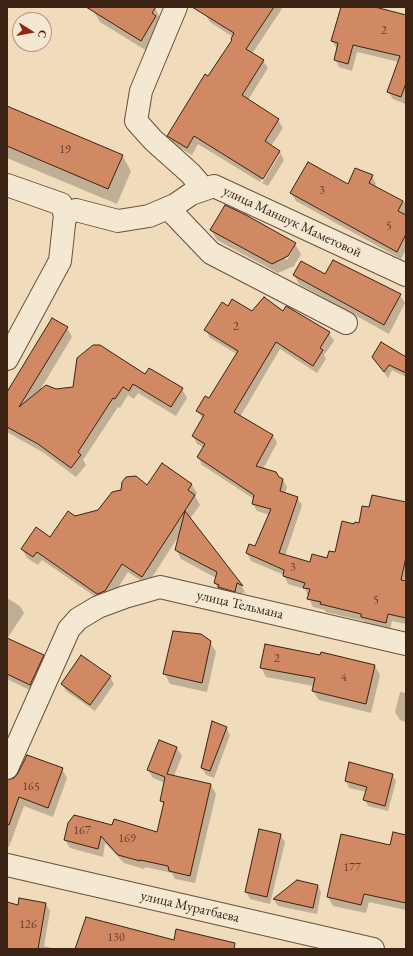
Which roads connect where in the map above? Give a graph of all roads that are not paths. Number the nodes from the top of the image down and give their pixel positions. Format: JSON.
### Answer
{"nodes":[{"id":1,"x":176,"y":7,"type":"edge"},
{"id":2,"x":7,"y":185,"type":"edge"},
{"id":3,"x":204,"y":189,"type":"junction"},
{"id":4,"x":168,"y":208,"type":"junction"},
{"id":5,"x":65,"y":215,"type":"junction"},
{"id":6,"x":406,"y":275,"type":"edge"},
{"id":7,"x":346,"y":322,"type":"dead end"},
{"id":8,"x":7,"y":359,"type":"edge"},
{"id":9,"x":406,"y":644,"type":"edge"},
{"id":10,"x":7,"y":768,"type":"edge"},
{"id":11,"x":7,"y":865,"type":"edge"},
{"id":12,"x":373,"y":949,"type":"edge"}],
"edges":[{"from":1,"to":3,"type":"street"},
{"from":2,"to":5,"type":"street"},
{"from":3,"to":4,"type":"street","name":"улица Маншук Маметовой"},
{"from":3,"to":6,"type":"street","name":"улица Маншук Маметовой"},
{"from":4,"to":5,"type":"street","name":"улица Маншук Маметовой"},
{"from":4,"to":7,"type":"street"},
{"from":5,"to":8,"type":"street"},
{"from":9,"to":10,"type":"street","name":"улица Тельмана"},
{"from":11,"to":12,"type":"street","name":"улица Муратбаева"}]}
